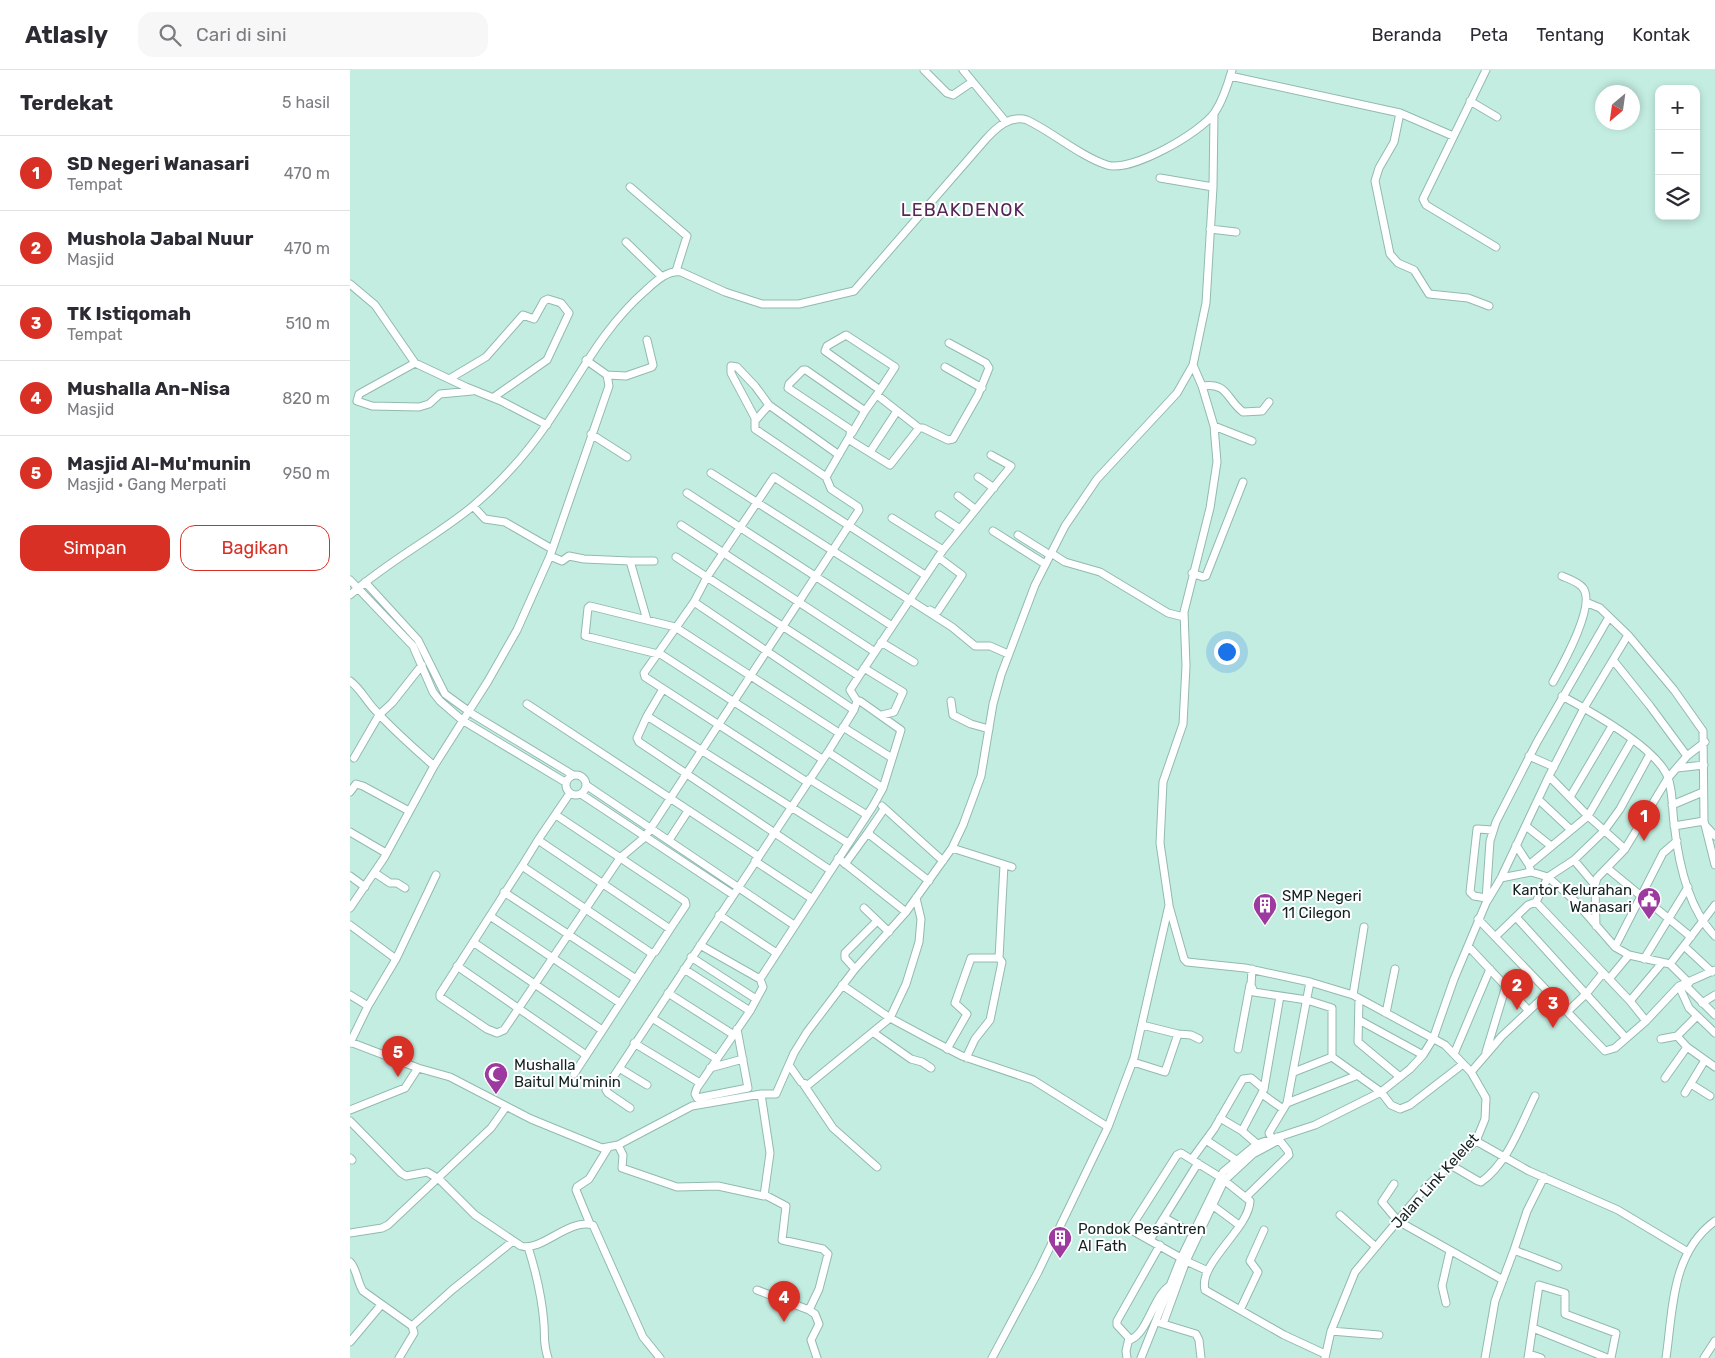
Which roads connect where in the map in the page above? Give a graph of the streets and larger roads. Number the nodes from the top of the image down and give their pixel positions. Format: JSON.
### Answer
{"nodes":[{"id":1,"x":924,"y":70,"type":"edge"},
{"id":2,"x":963,"y":70,"type":"edge"},
{"id":3,"x":1486,"y":70,"type":"edge"},
{"id":4,"x":1231,"y":73,"type":"edge"},
{"id":5,"x":972,"y":82,"type":"junction"},
{"id":6,"x":1470,"y":101,"type":"junction"},
{"id":7,"x":1214,"y":114,"type":"junction"},
{"id":8,"x":1400,"y":114,"type":"junction"},
{"id":9,"x":1497,"y":117,"type":"dead end"},
{"id":10,"x":1006,"y":122,"type":"junction"},
{"id":11,"x":1453,"y":136,"type":"junction"},
{"id":12,"x":1160,"y":178,"type":"dead end"},
{"id":13,"x":630,"y":187,"type":"dead end"},
{"id":14,"x":1213,"y":187,"type":"junction"},
{"id":15,"x":1210,"y":229,"type":"junction"},
{"id":16,"x":1236,"y":232,"type":"dead end"},
{"id":17,"x":626,"y":242,"type":"dead end"},
{"id":18,"x":1496,"y":246,"type":"dead end"},
{"id":19,"x":676,"y":271,"type":"junction"},
{"id":20,"x":662,"y":277,"type":"junction"},
{"id":21,"x":350,"y":284,"type":"edge"},
{"id":22,"x":1489,"y":306,"type":"dead end"},
{"id":23,"x":647,"y":340,"type":"dead end"},
{"id":24,"x":949,"y":342,"type":"dead end"},
{"id":25,"x":586,"y":360,"type":"junction"},
{"id":26,"x":414,"y":363,"type":"junction"},
{"id":27,"x":1192,"y":365,"type":"junction"},
{"id":28,"x":945,"y":367,"type":"dead end"},
{"id":29,"x":607,"y":375,"type":"junction"},
{"id":30,"x":449,"y":380,"type":"junction"},
{"id":31,"x":1202,"y":386,"type":"junction"},
{"id":32,"x":982,"y":388,"type":"junction"},
{"id":33,"x":474,"y":390,"type":"junction"},
{"id":34,"x":879,"y":392,"type":"junction"},
{"id":35,"x":494,"y":397,"type":"junction"},
{"id":36,"x":1269,"y":402,"type":"dead end"},
{"id":37,"x":769,"y":405,"type":"junction"},
{"id":38,"x":865,"y":411,"type":"junction"},
{"id":39,"x":897,"y":411,"type":"junction"},
{"id":40,"x":755,"y":421,"type":"junction"},
{"id":41,"x":547,"y":425,"type":"junction"},
{"id":42,"x":1214,"y":426,"type":"junction"},
{"id":43,"x":919,"y":428,"type":"junction"},
{"id":44,"x":591,"y":434,"type":"junction"},
{"id":45,"x":850,"y":436,"type":"junction"},
{"id":46,"x":1252,"y":441,"type":"dead end"},
{"id":47,"x":870,"y":452,"type":"junction"},
{"id":48,"x":839,"y":455,"type":"junction"},
{"id":49,"x":991,"y":455,"type":"dead end"},
{"id":50,"x":627,"y":458,"type":"dead end"},
{"id":51,"x":711,"y":473,"type":"dead end"},
{"id":52,"x":826,"y":477,"type":"junction"},
{"id":53,"x":978,"y":477,"type":"dead end"},
{"id":54,"x":1243,"y":482,"type":"dead end"},
{"id":55,"x":994,"y":488,"type":"junction"},
{"id":56,"x":687,"y":493,"type":"dead end"},
{"id":57,"x":958,"y":496,"type":"dead end"},
{"id":58,"x":757,"y":504,"type":"junction"},
{"id":59,"x":473,"y":506,"type":"junction"},
{"id":60,"x":975,"y":509,"type":"junction"},
{"id":61,"x":939,"y":515,"type":"dead end"},
{"id":62,"x":892,"y":518,"type":"dead end"},
{"id":63,"x":681,"y":525,"type":"dead end"},
{"id":64,"x":849,"y":527,"type":"junction"},
{"id":65,"x":740,"y":528,"type":"junction"},
{"id":66,"x":960,"y":529,"type":"junction"},
{"id":67,"x":993,"y":531,"type":"dead end"},
{"id":68,"x":1018,"y":535,"type":"dead end"},
{"id":69,"x":944,"y":550,"type":"junction"},
{"id":70,"x":551,"y":552,"type":"junction"},
{"id":71,"x":724,"y":552,"type":"junction"},
{"id":72,"x":832,"y":552,"type":"junction"},
{"id":73,"x":1050,"y":554,"type":"junction"},
{"id":74,"x":676,"y":557,"type":"dead end"},
{"id":75,"x":938,"y":557,"type":"junction"},
{"id":76,"x":654,"y":560,"type":"dead end"},
{"id":77,"x":630,"y":561,"type":"junction"},
{"id":78,"x":1045,"y":564,"type":"junction"},
{"id":79,"x":1192,"y":573,"type":"junction"},
{"id":80,"x":925,"y":575,"type":"junction"},
{"id":81,"x":1562,"y":576,"type":"dead end"},
{"id":82,"x":707,"y":577,"type":"junction"},
{"id":83,"x":816,"y":577,"type":"junction"},
{"id":84,"x":350,"y":580,"type":"edge"},
{"id":85,"x":366,"y":582,"type":"junction"},
{"id":86,"x":357,"y":589,"type":"junction"},
{"id":87,"x":350,"y":595,"type":"edge"},
{"id":88,"x":909,"y":599,"type":"junction"},
{"id":89,"x":694,"y":602,"type":"junction"},
{"id":90,"x":799,"y":603,"type":"junction"},
{"id":91,"x":1588,"y":603,"type":"junction"},
{"id":92,"x":1184,"y":617,"type":"junction"},
{"id":93,"x":1609,"y":617,"type":"junction"},
{"id":94,"x":647,"y":620,"type":"junction"},
{"id":95,"x":784,"y":626,"type":"junction"},
{"id":96,"x":892,"y":626,"type":"junction"},
{"id":97,"x":674,"y":627,"type":"junction"},
{"id":98,"x":1628,"y":635,"type":"junction"},
{"id":99,"x":881,"y":642,"type":"junction"},
{"id":100,"x":766,"y":652,"type":"junction"},
{"id":101,"x":875,"y":652,"type":"junction"},
{"id":102,"x":656,"y":653,"type":"junction"},
{"id":103,"x":1008,"y":654,"type":"junction"},
{"id":104,"x":1612,"y":660,"type":"junction"},
{"id":105,"x":914,"y":662,"type":"dead end"},
{"id":106,"x":422,"y":665,"type":"junction"},
{"id":107,"x":864,"y":668,"type":"junction"},
{"id":108,"x":750,"y":676,"type":"junction"},
{"id":109,"x":859,"y":676,"type":"junction"},
{"id":110,"x":350,"y":681,"type":"edge"},
{"id":111,"x":1553,"y":682,"type":"dead end"},
{"id":112,"x":663,"y":689,"type":"junction"},
{"id":113,"x":1562,"y":696,"type":"junction"},
{"id":114,"x":734,"y":701,"type":"junction"},
{"id":115,"x":857,"y":701,"type":"junction"},
{"id":116,"x":951,"y":701,"type":"dead end"},
{"id":117,"x":527,"y":704,"type":"dead end"},
{"id":118,"x":1584,"y":708,"type":"junction"},
{"id":119,"x":854,"y":710,"type":"junction"},
{"id":120,"x":468,"y":711,"type":"junction"},
{"id":121,"x":379,"y":715,"type":"junction"},
{"id":122,"x":882,"y":715,"type":"junction"},
{"id":123,"x":647,"y":716,"type":"junction"},
{"id":124,"x":462,"y":720,"type":"junction"},
{"id":125,"x":718,"y":725,"type":"junction"},
{"id":126,"x":1612,"y":726,"type":"junction"},
{"id":127,"x":989,"y":729,"type":"junction"},
{"id":128,"x":841,"y":730,"type":"junction"},
{"id":129,"x":1632,"y":740,"type":"junction"},
{"id":130,"x":1705,"y":742,"type":"junction"},
{"id":131,"x":701,"y":750,"type":"junction"},
{"id":132,"x":828,"y":752,"type":"junction"},
{"id":133,"x":1650,"y":754,"type":"junction"},
{"id":134,"x":1529,"y":756,"type":"junction"},
{"id":135,"x":1687,"y":756,"type":"junction"},
{"id":136,"x":354,"y":758,"type":"dead end"},
{"id":137,"x":892,"y":758,"type":"junction"},
{"id":138,"x":822,"y":759,"type":"junction"},
{"id":139,"x":1704,"y":765,"type":"junction"},
{"id":140,"x":434,"y":766,"type":"junction"},
{"id":141,"x":1554,"y":767,"type":"junction"},
{"id":142,"x":1677,"y":768,"type":"junction"},
{"id":143,"x":573,"y":774,"type":"junction"},
{"id":144,"x":685,"y":775,"type":"junction"},
{"id":145,"x":1549,"y":776,"type":"junction"},
{"id":146,"x":1668,"y":778,"type":"junction"},
{"id":147,"x":808,"y":781,"type":"junction"},
{"id":148,"x":566,"y":782,"type":"junction"},
{"id":149,"x":586,"y":785,"type":"junction"},
{"id":150,"x":883,"y":788,"type":"junction"},
{"id":151,"x":350,"y":792,"type":"edge"},
{"id":152,"x":1703,"y":792,"type":"junction"},
{"id":153,"x":570,"y":793,"type":"junction"},
{"id":154,"x":581,"y":794,"type":"junction"},
{"id":155,"x":1570,"y":797,"type":"junction"},
{"id":156,"x":669,"y":799,"type":"junction"},
{"id":157,"x":1539,"y":800,"type":"junction"},
{"id":158,"x":876,"y":801,"type":"junction"},
{"id":159,"x":1672,"y":805,"type":"junction"},
{"id":160,"x":791,"y":808,"type":"junction"},
{"id":161,"x":884,"y":809,"type":"junction"},
{"id":162,"x":409,"y":811,"type":"junction"},
{"id":163,"x":688,"y":811,"type":"junction"},
{"id":164,"x":556,"y":815,"type":"junction"},
{"id":165,"x":867,"y":815,"type":"junction"},
{"id":166,"x":1588,"y":816,"type":"junction"},
{"id":167,"x":1704,"y":823,"type":"junction"},
{"id":168,"x":1526,"y":826,"type":"junction"},
{"id":169,"x":1674,"y":826,"type":"junction"},
{"id":170,"x":651,"y":828,"type":"junction"},
{"id":171,"x":1570,"y":829,"type":"junction"},
{"id":172,"x":1493,"y":830,"type":"junction"},
{"id":173,"x":869,"y":831,"type":"junction"},
{"id":174,"x":350,"y":832,"type":"edge"},
{"id":175,"x":773,"y":832,"type":"junction"},
{"id":176,"x":1604,"y":832,"type":"junction"},
{"id":177,"x":1715,"y":836,"type":"edge"},
{"id":178,"x":645,"y":837,"type":"junction"},
{"id":179,"x":538,"y":840,"type":"junction"},
{"id":180,"x":669,"y":840,"type":"junction"},
{"id":181,"x":1677,"y":841,"type":"junction"},
{"id":182,"x":848,"y":843,"type":"junction"},
{"id":183,"x":1516,"y":845,"type":"junction"},
{"id":184,"x":1551,"y":846,"type":"junction"},
{"id":185,"x":952,"y":848,"type":"junction"},
{"id":186,"x":1625,"y":849,"type":"junction"},
{"id":187,"x":386,"y":853,"type":"junction"},
{"id":188,"x":620,"y":858,"type":"junction"},
{"id":189,"x":838,"y":858,"type":"junction"},
{"id":190,"x":756,"y":859,"type":"junction"},
{"id":191,"x":1574,"y":860,"type":"junction"},
{"id":192,"x":943,"y":861,"type":"junction"},
{"id":193,"x":845,"y":864,"type":"junction"},
{"id":194,"x":1715,"y":865,"type":"edge"},
{"id":195,"x":522,"y":866,"type":"junction"},
{"id":196,"x":1530,"y":868,"type":"junction"},
{"id":197,"x":1607,"y":868,"type":"junction"},
{"id":198,"x":830,"y":870,"type":"junction"},
{"id":199,"x":374,"y":873,"type":"junction"},
{"id":200,"x":436,"y":875,"type":"dead end"},
{"id":201,"x":350,"y":876,"type":"edge"},
{"id":202,"x":1548,"y":877,"type":"junction"},
{"id":203,"x":1501,"y":878,"type":"junction"},
{"id":204,"x":928,"y":881,"type":"junction"},
{"id":205,"x":602,"y":883,"type":"junction"},
{"id":206,"x":1595,"y":885,"type":"junction"},
{"id":207,"x":738,"y":886,"type":"junction"},
{"id":208,"x":365,"y":887,"type":"junction"},
{"id":209,"x":1688,"y":887,"type":"junction"},
{"id":210,"x":405,"y":888,"type":"dead end"},
{"id":211,"x":504,"y":892,"type":"junction"},
{"id":212,"x":732,"y":894,"type":"junction"},
{"id":213,"x":1642,"y":896,"type":"junction"},
{"id":214,"x":811,"y":898,"type":"junction"},
{"id":215,"x":916,"y":898,"type":"junction"},
{"id":216,"x":1486,"y":900,"type":"junction"},
{"id":217,"x":1536,"y":902,"type":"junction"},
{"id":218,"x":1169,"y":905,"type":"junction"},
{"id":219,"x":1715,"y":905,"type":"edge"},
{"id":220,"x":350,"y":908,"type":"edge"},
{"id":221,"x":864,"y":908,"type":"dead end"},
{"id":222,"x":586,"y":909,"type":"junction"},
{"id":223,"x":906,"y":912,"type":"junction"},
{"id":224,"x":719,"y":915,"type":"junction"},
{"id":225,"x":490,"y":916,"type":"junction"},
{"id":226,"x":1516,"y":917,"type":"junction"},
{"id":227,"x":1668,"y":918,"type":"junction"},
{"id":228,"x":1478,"y":919,"type":"junction"},
{"id":229,"x":876,"y":922,"type":"junction"},
{"id":230,"x":1702,"y":923,"type":"junction"},
{"id":231,"x":794,"y":925,"type":"junction"},
{"id":232,"x":350,"y":926,"type":"edge"},
{"id":233,"x":1596,"y":926,"type":"junction"},
{"id":234,"x":1364,"y":927,"type":"dead end"},
{"id":235,"x":670,"y":929,"type":"junction"},
{"id":236,"x":889,"y":932,"type":"junction"},
{"id":237,"x":569,"y":934,"type":"junction"},
{"id":238,"x":1496,"y":936,"type":"junction"},
{"id":239,"x":1715,"y":936,"type":"edge"},
{"id":240,"x":1691,"y":937,"type":"junction"},
{"id":241,"x":473,"y":942,"type":"junction"},
{"id":242,"x":700,"y":944,"type":"junction"},
{"id":243,"x":1468,"y":946,"type":"junction"},
{"id":244,"x":1684,"y":946,"type":"junction"},
{"id":245,"x":1615,"y":947,"type":"junction"},
{"id":246,"x":776,"y":952,"type":"junction"},
{"id":247,"x":653,"y":953,"type":"junction"},
{"id":248,"x":1629,"y":955,"type":"junction"},
{"id":249,"x":691,"y":957,"type":"junction"},
{"id":250,"x":999,"y":958,"type":"junction"},
{"id":251,"x":396,"y":959,"type":"junction"},
{"id":252,"x":552,"y":959,"type":"junction"},
{"id":253,"x":1644,"y":959,"type":"junction"},
{"id":254,"x":1662,"y":963,"type":"junction"},
{"id":255,"x":1670,"y":964,"type":"junction"},
{"id":256,"x":457,"y":966,"type":"junction"},
{"id":257,"x":684,"y":969,"type":"junction"},
{"id":258,"x":855,"y":969,"type":"junction"},
{"id":259,"x":1252,"y":969,"type":"junction"},
{"id":260,"x":1395,"y":969,"type":"dead end"},
{"id":261,"x":1490,"y":969,"type":"junction"},
{"id":262,"x":1714,"y":971,"type":"edge"},
{"id":263,"x":1603,"y":973,"type":"junction"},
{"id":264,"x":636,"y":979,"type":"junction"},
{"id":265,"x":760,"y":979,"type":"junction"},
{"id":266,"x":1609,"y":979,"type":"junction"},
{"id":267,"x":1310,"y":982,"type":"junction"},
{"id":268,"x":536,"y":984,"type":"junction"},
{"id":269,"x":842,"y":985,"type":"junction"},
{"id":270,"x":1250,"y":985,"type":"junction"},
{"id":271,"x":1684,"y":985,"type":"junction"},
{"id":272,"x":1506,"y":986,"type":"junction"},
{"id":273,"x":1549,"y":992,"type":"junction"},
{"id":274,"x":668,"y":993,"type":"junction"},
{"id":275,"x":1586,"y":994,"type":"junction"},
{"id":276,"x":1715,"y":994,"type":"edge"},
{"id":277,"x":350,"y":995,"type":"edge"},
{"id":278,"x":1280,"y":996,"type":"junction"},
{"id":279,"x":1356,"y":997,"type":"junction"},
{"id":280,"x":756,"y":999,"type":"junction"},
{"id":281,"x":1307,"y":1000,"type":"junction"},
{"id":282,"x":1630,"y":1001,"type":"junction"},
{"id":283,"x":1702,"y":1002,"type":"junction"},
{"id":284,"x":620,"y":1003,"type":"junction"},
{"id":285,"x":368,"y":1006,"type":"junction"},
{"id":286,"x":518,"y":1010,"type":"junction"},
{"id":287,"x":1529,"y":1010,"type":"junction"},
{"id":288,"x":750,"y":1011,"type":"junction"},
{"id":289,"x":1568,"y":1011,"type":"junction"},
{"id":290,"x":1386,"y":1013,"type":"junction"},
{"id":291,"x":1715,"y":1015,"type":"edge"},
{"id":292,"x":1696,"y":1017,"type":"junction"},
{"id":293,"x":652,"y":1018,"type":"junction"},
{"id":294,"x":890,"y":1018,"type":"junction"},
{"id":295,"x":1359,"y":1020,"type":"junction"},
{"id":296,"x":1646,"y":1021,"type":"junction"},
{"id":297,"x":1142,"y":1025,"type":"junction"},
{"id":298,"x":602,"y":1030,"type":"junction"},
{"id":299,"x":736,"y":1032,"type":"junction"},
{"id":300,"x":1715,"y":1032,"type":"edge"},
{"id":301,"x":874,"y":1033,"type":"junction"},
{"id":302,"x":1178,"y":1034,"type":"junction"},
{"id":303,"x":1677,"y":1036,"type":"junction"},
{"id":304,"x":1626,"y":1038,"type":"junction"},
{"id":305,"x":1661,"y":1038,"type":"dead end"},
{"id":306,"x":1199,"y":1039,"type":"dead end"},
{"id":307,"x":1433,"y":1039,"type":"junction"},
{"id":308,"x":350,"y":1042,"type":"edge"},
{"id":309,"x":634,"y":1043,"type":"junction"},
{"id":310,"x":1687,"y":1047,"type":"junction"},
{"id":311,"x":947,"y":1049,"type":"junction"},
{"id":312,"x":1238,"y":1049,"type":"dead end"},
{"id":313,"x":1454,"y":1054,"type":"junction"},
{"id":314,"x":586,"y":1055,"type":"junction"},
{"id":315,"x":1423,"y":1055,"type":"junction"},
{"id":316,"x":1485,"y":1055,"type":"junction"},
{"id":317,"x":1332,"y":1057,"type":"junction"},
{"id":318,"x":966,"y":1058,"type":"junction"},
{"id":319,"x":717,"y":1059,"type":"junction"},
{"id":320,"x":743,"y":1059,"type":"junction"},
{"id":321,"x":1705,"y":1060,"type":"junction"},
{"id":322,"x":1133,"y":1062,"type":"junction"},
{"id":323,"x":1463,"y":1064,"type":"junction"},
{"id":324,"x":789,"y":1065,"type":"junction"},
{"id":325,"x":418,"y":1068,"type":"junction"},
{"id":326,"x":619,"y":1068,"type":"junction"},
{"id":327,"x":710,"y":1068,"type":"junction"},
{"id":328,"x":931,"y":1068,"type":"dead end"},
{"id":329,"x":1715,"y":1068,"type":"edge"},
{"id":330,"x":1294,"y":1072,"type":"junction"},
{"id":331,"x":1471,"y":1072,"type":"junction"},
{"id":332,"x":574,"y":1074,"type":"dead end"},
{"id":333,"x":1358,"y":1075,"type":"junction"},
{"id":334,"x":1400,"y":1077,"type":"junction"},
{"id":335,"x":1665,"y":1078,"type":"dead end"},
{"id":336,"x":700,"y":1083,"type":"junction"},
{"id":337,"x":1691,"y":1084,"type":"junction"},
{"id":338,"x":647,"y":1085,"type":"dead end"},
{"id":339,"x":804,"y":1085,"type":"junction"},
{"id":340,"x":1263,"y":1091,"type":"junction"},
{"id":341,"x":1381,"y":1092,"type":"junction"},
{"id":342,"x":1685,"y":1093,"type":"dead end"},
{"id":343,"x":761,"y":1094,"type":"junction"},
{"id":344,"x":1535,"y":1096,"type":"dead end"},
{"id":345,"x":1710,"y":1096,"type":"dead end"},
{"id":346,"x":1285,"y":1106,"type":"junction"},
{"id":347,"x":506,"y":1107,"type":"junction"},
{"id":348,"x":630,"y":1108,"type":"dead end"},
{"id":349,"x":350,"y":1110,"type":"edge"},
{"id":350,"x":1220,"y":1118,"type":"junction"},
{"id":351,"x":350,"y":1121,"type":"edge"},
{"id":352,"x":1108,"y":1128,"type":"junction"},
{"id":353,"x":1242,"y":1131,"type":"junction"},
{"id":354,"x":1276,"y":1139,"type":"junction"},
{"id":355,"x":1206,"y":1140,"type":"junction"},
{"id":356,"x":1476,"y":1141,"type":"junction"},
{"id":357,"x":1257,"y":1144,"type":"junction"},
{"id":358,"x":618,"y":1145,"type":"junction"},
{"id":359,"x":608,"y":1148,"type":"junction"},
{"id":360,"x":1504,"y":1158,"type":"junction"},
{"id":361,"x":1236,"y":1160,"type":"junction"},
{"id":362,"x":1195,"y":1161,"type":"junction"},
{"id":363,"x":1450,"y":1164,"type":"junction"},
{"id":364,"x":877,"y":1167,"type":"dead end"},
{"id":365,"x":1544,"y":1177,"type":"junction"},
{"id":366,"x":439,"y":1179,"type":"junction"},
{"id":367,"x":1222,"y":1179,"type":"junction"},
{"id":368,"x":1394,"y":1184,"type":"dead end"},
{"id":369,"x":765,"y":1195,"type":"junction"},
{"id":370,"x":1247,"y":1196,"type":"junction"},
{"id":371,"x":1212,"y":1205,"type":"junction"},
{"id":372,"x":1340,"y":1215,"type":"dead end"},
{"id":373,"x":1165,"y":1218,"type":"junction"},
{"id":374,"x":1398,"y":1221,"type":"junction"},
{"id":375,"x":1715,"y":1221,"type":"edge"},
{"id":376,"x":590,"y":1224,"type":"junction"},
{"id":377,"x":1239,"y":1225,"type":"junction"},
{"id":378,"x":1199,"y":1227,"type":"junction"},
{"id":379,"x":1264,"y":1230,"type":"dead end"},
{"id":380,"x":350,"y":1233,"type":"edge"},
{"id":381,"x":1193,"y":1234,"type":"junction"},
{"id":382,"x":1150,"y":1240,"type":"junction"},
{"id":383,"x":513,"y":1241,"type":"junction"},
{"id":384,"x":1160,"y":1245,"type":"junction"},
{"id":385,"x":528,"y":1247,"type":"junction"},
{"id":386,"x":1376,"y":1247,"type":"junction"},
{"id":387,"x":1514,"y":1250,"type":"junction"},
{"id":388,"x":1450,"y":1251,"type":"junction"},
{"id":389,"x":1688,"y":1252,"type":"junction"},
{"id":390,"x":1184,"y":1259,"type":"junction"},
{"id":391,"x":350,"y":1262,"type":"edge"},
{"id":392,"x":1558,"y":1267,"type":"dead end"},
{"id":393,"x":1208,"y":1272,"type":"junction"},
{"id":394,"x":1503,"y":1280,"type":"junction"},
{"id":395,"x":1170,"y":1286,"type":"junction"},
{"id":396,"x":757,"y":1290,"type":"dead end"},
{"id":397,"x":1446,"y":1302,"type":"dead end"},
{"id":398,"x":381,"y":1305,"type":"junction"},
{"id":399,"x":809,"y":1310,"type":"junction"},
{"id":400,"x":1240,"y":1310,"type":"junction"},
{"id":401,"x":1160,"y":1323,"type":"junction"},
{"id":402,"x":412,"y":1326,"type":"junction"},
{"id":403,"x":1533,"y":1328,"type":"junction"},
{"id":404,"x":1331,"y":1331,"type":"junction"},
{"id":405,"x":1379,"y":1335,"type":"dead end"},
{"id":406,"x":1130,"y":1340,"type":"junction"},
{"id":407,"x":1715,"y":1341,"type":"edge"},
{"id":408,"x":350,"y":1342,"type":"edge"},
{"id":409,"x":1325,"y":1356,"type":"edge"},
{"id":410,"x":1528,"y":1356,"type":"edge"},
{"id":411,"x":399,"y":1358,"type":"edge"},
{"id":412,"x":548,"y":1358,"type":"edge"},
{"id":413,"x":660,"y":1358,"type":"edge"},
{"id":414,"x":817,"y":1358,"type":"edge"},
{"id":415,"x":992,"y":1358,"type":"edge"},
{"id":416,"x":1127,"y":1358,"type":"edge"},
{"id":417,"x":1141,"y":1358,"type":"edge"},
{"id":418,"x":1201,"y":1358,"type":"edge"},
{"id":419,"x":1485,"y":1358,"type":"edge"},
{"id":420,"x":1541,"y":1358,"type":"edge"},
{"id":421,"x":1607,"y":1358,"type":"edge"},
{"id":422,"x":1611,"y":1358,"type":"edge"},
{"id":423,"x":1666,"y":1358,"type":"edge"},
{"id":424,"x":1704,"y":1358,"type":"edge"}],
"edges":[{"from":1,"to":5,"type":"street"},
{"from":2,"to":5,"type":"street"},
{"from":3,"to":6,"type":"street"},
{"from":4,"to":7,"type":"street"},
{"from":4,"to":8,"type":"street"},
{"from":5,"to":10,"type":"street"},
{"from":6,"to":9,"type":"street"},
{"from":6,"to":11,"type":"street"},
{"from":7,"to":10,"type":"street"},
{"from":7,"to":14,"type":"street"},
{"from":8,"to":11,"type":"street"},
{"from":8,"to":22,"type":"street"},
{"from":10,"to":19,"type":"street"},
{"from":11,"to":18,"type":"street"},
{"from":12,"to":14,"type":"street"},
{"from":13,"to":19,"type":"street"},
{"from":14,"to":15,"type":"street"},
{"from":15,"to":16,"type":"street"},
{"from":15,"to":27,"type":"street"},
{"from":17,"to":20,"type":"street"},
{"from":19,"to":20,"type":"street"},
{"from":20,"to":25,"type":"street"},
{"from":21,"to":26,"type":"street"},
{"from":23,"to":29,"type":"street"},
{"from":24,"to":32,"type":"street"},
{"from":25,"to":29,"type":"street"},
{"from":25,"to":41,"type":"street"},
{"from":26,"to":30,"type":"street"},
{"from":26,"to":33,"type":"street"},
{"from":27,"to":31,"type":"street"},
{"from":27,"to":73,"type":"street"},
{"from":28,"to":32,"type":"street"},
{"from":29,"to":44,"type":"street"},
{"from":30,"to":33,"type":"street"},
{"from":30,"to":35,"type":"street"},
{"from":31,"to":36,"type":"street"},
{"from":31,"to":42,"type":"street"},
{"from":32,"to":43,"type":"street"},
{"from":33,"to":35,"type":"street"},
{"from":34,"to":34,"type":"street"},
{"from":34,"to":38,"type":"street"},
{"from":34,"to":39,"type":"street"},
{"from":35,"to":41,"type":"street"},
{"from":37,"to":40,"type":"street"},
{"from":37,"to":40,"type":"street"},
{"from":37,"to":48,"type":"street"},
{"from":38,"to":45,"type":"street"},
{"from":38,"to":45,"type":"street"},
{"from":39,"to":43,"type":"street"},
{"from":39,"to":47,"type":"street"},
{"from":40,"to":52,"type":"street"},
{"from":41,"to":59,"type":"street"},
{"from":42,"to":46,"type":"street"},
{"from":42,"to":79,"type":"street"},
{"from":43,"to":47,"type":"street"},
{"from":44,"to":50,"type":"street"},
{"from":44,"to":70,"type":"street"},
{"from":45,"to":47,"type":"street"},
{"from":45,"to":48,"type":"street"},
{"from":48,"to":52,"type":"street"},
{"from":49,"to":55,"type":"street"},
{"from":51,"to":58,"type":"street"},
{"from":52,"to":64,"type":"street"},
{"from":53,"to":55,"type":"street"},
{"from":54,"to":79,"type":"street"},
{"from":55,"to":60,"type":"street"},
{"from":56,"to":65,"type":"street"},
{"from":57,"to":60,"type":"street"},
{"from":58,"to":64,"type":"street"},
{"from":58,"to":65,"type":"street"},
{"from":58,"to":72,"type":"street"},
{"from":59,"to":70,"type":"street"},
{"from":59,"to":85,"type":"street"},
{"from":60,"to":66,"type":"street"},
{"from":61,"to":66,"type":"street"},
{"from":62,"to":69,"type":"street"},
{"from":63,"to":71,"type":"street"},
{"from":64,"to":72,"type":"street"},
{"from":64,"to":80,"type":"street"},
{"from":65,"to":71,"type":"street"},
{"from":65,"to":83,"type":"street"},
{"from":66,"to":69,"type":"street"},
{"from":67,"to":78,"type":"street"},
{"from":68,"to":73,"type":"street"},
{"from":69,"to":75,"type":"street"},
{"from":70,"to":77,"type":"street"},
{"from":70,"to":120,"type":"street"},
{"from":71,"to":82,"type":"street"},
{"from":71,"to":90,"type":"street"},
{"from":72,"to":83,"type":"street"},
{"from":72,"to":88,"type":"street"},
{"from":73,"to":78,"type":"street"},
{"from":73,"to":92,"type":"street"},
{"from":74,"to":82,"type":"street"},
{"from":75,"to":80,"type":"street"},
{"from":75,"to":88,"type":"street"},
{"from":76,"to":77,"type":"street"},
{"from":77,"to":94,"type":"street"},
{"from":78,"to":103,"type":"street"},
{"from":79,"to":92,"type":"street"},
{"from":80,"to":88,"type":"street"},
{"from":81,"to":91,"type":"street"},
{"from":82,"to":89,"type":"street"},
{"from":82,"to":95,"type":"street"},
{"from":83,"to":90,"type":"street"},
{"from":83,"to":96,"type":"street"},
{"from":84,"to":86,"type":"street"},
{"from":85,"to":86,"type":"street"},
{"from":85,"to":120,"type":"street"},
{"from":86,"to":87,"type":"street"},
{"from":86,"to":106,"type":"street"},
{"from":88,"to":96,"type":"street"},
{"from":88,"to":103,"type":"street"},
{"from":89,"to":97,"type":"street"},
{"from":89,"to":100,"type":"street"},
{"from":90,"to":95,"type":"street"},
{"from":90,"to":101,"type":"street"},
{"from":91,"to":93,"type":"street"},
{"from":91,"to":111,"type":"street"},
{"from":92,"to":218,"type":"street"},
{"from":93,"to":98,"type":"street"},
{"from":93,"to":113,"type":"street"},
{"from":94,"to":97,"type":"street"},
{"from":94,"to":102,"type":"street"},
{"from":95,"to":100,"type":"street"},
{"from":95,"to":109,"type":"street"},
{"from":96,"to":99,"type":"street"},
{"from":97,"to":102,"type":"street"},
{"from":97,"to":108,"type":"street"},
{"from":98,"to":104,"type":"street"},
{"from":98,"to":130,"type":"street"},
{"from":99,"to":101,"type":"street"},
{"from":99,"to":105,"type":"street"},
{"from":100,"to":108,"type":"street"},
{"from":100,"to":119,"type":"street"},
{"from":101,"to":107,"type":"street"},
{"from":102,"to":112,"type":"street"},
{"from":102,"to":114,"type":"street"},
{"from":103,"to":127,"type":"street"},
{"from":104,"to":118,"type":"street"},
{"from":104,"to":135,"type":"street"},
{"from":106,"to":121,"type":"street"},
{"from":106,"to":124,"type":"street"},
{"from":107,"to":109,"type":"street"},
{"from":107,"to":122,"type":"street"},
{"from":108,"to":114,"type":"street"},
{"from":108,"to":128,"type":"street"},
{"from":109,"to":115,"type":"street"},
{"from":110,"to":121,"type":"street"},
{"from":112,"to":123,"type":"street"},
{"from":112,"to":125,"type":"street"},
{"from":113,"to":118,"type":"street"},
{"from":113,"to":134,"type":"street"},
{"from":114,"to":125,"type":"street"},
{"from":114,"to":138,"type":"street"},
{"from":115,"to":119,"type":"street"},
{"from":115,"to":122,"type":"street"},
{"from":116,"to":127,"type":"street"},
{"from":117,"to":156,"type":"street"},
{"from":118,"to":126,"type":"street"},
{"from":118,"to":141,"type":"street"},
{"from":119,"to":128,"type":"street"},
{"from":120,"to":124,"type":"street"},
{"from":120,"to":143,"type":"street"},
{"from":121,"to":136,"type":"street"},
{"from":121,"to":140,"type":"street"},
{"from":122,"to":137,"type":"street"},
{"from":123,"to":131,"type":"street"},
{"from":123,"to":144,"type":"street"},
{"from":124,"to":140,"type":"street"},
{"from":124,"to":148,"type":"street"},
{"from":125,"to":131,"type":"street"},
{"from":125,"to":147,"type":"street"},
{"from":126,"to":129,"type":"street"},
{"from":126,"to":155,"type":"street"},
{"from":127,"to":185,"type":"street"},
{"from":128,"to":132,"type":"street"},
{"from":128,"to":137,"type":"street"},
{"from":129,"to":133,"type":"street"},
{"from":129,"to":166,"type":"street"},
{"from":130,"to":135,"type":"street"},
{"from":130,"to":139,"type":"street"},
{"from":131,"to":144,"type":"street"},
{"from":131,"to":160,"type":"street"},
{"from":132,"to":138,"type":"street"},
{"from":132,"to":150,"type":"street"},
{"from":133,"to":146,"type":"street"},
{"from":133,"to":176,"type":"street"},
{"from":134,"to":141,"type":"street"},
{"from":134,"to":172,"type":"street"},
{"from":135,"to":142,"type":"street"},
{"from":137,"to":150,"type":"street"},
{"from":138,"to":147,"type":"street"},
{"from":139,"to":142,"type":"street"},
{"from":139,"to":152,"type":"street"},
{"from":140,"to":162,"type":"street"},
{"from":141,"to":145,"type":"street"},
{"from":142,"to":146,"type":"street"},
{"from":143,"to":148,"type":"street"},
{"from":143,"to":149,"type":"street"},
{"from":144,"to":156,"type":"street"},
{"from":144,"to":175,"type":"street"},
{"from":145,"to":155,"type":"street"},
{"from":145,"to":157,"type":"street"},
{"from":146,"to":159,"type":"street"},
{"from":146,"to":186,"type":"street"},
{"from":147,"to":160,"type":"street"},
{"from":147,"to":165,"type":"street"},
{"from":148,"to":153,"type":"street"},
{"from":149,"to":154,"type":"street"},
{"from":149,"to":170,"type":"street"},
{"from":150,"to":158,"type":"street"},
{"from":151,"to":162,"type":"street"},
{"from":152,"to":159,"type":"street"},
{"from":152,"to":167,"type":"street"},
{"from":153,"to":154,"type":"street"},
{"from":153,"to":164,"type":"street"},
{"from":154,"to":178,"type":"street"},
{"from":155,"to":166,"type":"street"},
{"from":156,"to":163,"type":"street"},
{"from":156,"to":170,"type":"street"},
{"from":157,"to":168,"type":"street"},
{"from":157,"to":171,"type":"street"},
{"from":158,"to":161,"type":"street"},
{"from":158,"to":165,"type":"street"},
{"from":159,"to":169,"type":"street"},
{"from":160,"to":175,"type":"street"},
{"from":160,"to":182,"type":"street"},
{"from":161,"to":173,"type":"street"},
{"from":161,"to":192,"type":"street"},
{"from":162,"to":187,"type":"street"},
{"from":163,"to":180,"type":"street"},
{"from":163,"to":190,"type":"street"},
{"from":164,"to":179,"type":"street"},
{"from":164,"to":188,"type":"street"},
{"from":165,"to":182,"type":"street"},
{"from":166,"to":171,"type":"street"},
{"from":166,"to":176,"type":"street"},
{"from":167,"to":169,"type":"street"},
{"from":167,"to":177,"type":"street"},
{"from":167,"to":194,"type":"street"},
{"from":168,"to":183,"type":"street"},
{"from":168,"to":184,"type":"street"},
{"from":169,"to":181,"type":"street"},
{"from":170,"to":178,"type":"street"},
{"from":170,"to":180,"type":"street"},
{"from":171,"to":184,"type":"street"},
{"from":172,"to":216,"type":"street"},
{"from":172,"to":216,"type":"street"},
{"from":173,"to":193,"type":"street"},
{"from":173,"to":204,"type":"street"},
{"from":174,"to":187,"type":"street"},
{"from":175,"to":190,"type":"street"},
{"from":175,"to":198,"type":"street"},
{"from":176,"to":186,"type":"street"},
{"from":176,"to":191,"type":"street"},
{"from":178,"to":188,"type":"street"},
{"from":178,"to":212,"type":"street"},
{"from":179,"to":195,"type":"street"},
{"from":179,"to":205,"type":"street"},
{"from":180,"to":207,"type":"street"},
{"from":181,"to":209,"type":"street"},
{"from":181,"to":213,"type":"street"},
{"from":182,"to":189,"type":"street"},
{"from":183,"to":196,"type":"street"},
{"from":183,"to":203,"type":"street"},
{"from":184,"to":196,"type":"street"},
{"from":185,"to":192,"type":"street"},
{"from":185,"to":250,"type":"street"},
{"from":186,"to":197,"type":"street"},
{"from":187,"to":199,"type":"street"},
{"from":188,"to":205,"type":"street"},
{"from":188,"to":235,"type":"street"},
{"from":189,"to":193,"type":"street"},
{"from":189,"to":198,"type":"street"},
{"from":190,"to":207,"type":"street"},
{"from":190,"to":214,"type":"street"},
{"from":191,"to":202,"type":"street"},
{"from":191,"to":206,"type":"street"},
{"from":192,"to":204,"type":"street"},
{"from":193,"to":223,"type":"street"},
{"from":195,"to":211,"type":"street"},
{"from":195,"to":222,"type":"street"},
{"from":196,"to":202,"type":"street"},
{"from":196,"to":203,"type":"street"},
{"from":197,"to":206,"type":"street"},
{"from":197,"to":213,"type":"street"},
{"from":198,"to":214,"type":"street"},
{"from":199,"to":208,"type":"street"},
{"from":199,"to":210,"type":"street"},
{"from":200,"to":251,"type":"street"},
{"from":201,"to":208,"type":"street"},
{"from":202,"to":217,"type":"street"},
{"from":202,"to":233,"type":"street"},
{"from":203,"to":216,"type":"street"},
{"from":204,"to":215,"type":"street"},
{"from":205,"to":222,"type":"street"},
{"from":205,"to":235,"type":"street"},
{"from":206,"to":233,"type":"street"},
{"from":207,"to":212,"type":"street"},
{"from":207,"to":231,"type":"street"},
{"from":208,"to":220,"type":"street"},
{"from":209,"to":227,"type":"street"},
{"from":209,"to":230,"type":"street"},
{"from":211,"to":225,"type":"street"},
{"from":211,"to":237,"type":"street"},
{"from":212,"to":224,"type":"street"},
{"from":213,"to":227,"type":"street"},
{"from":213,"to":245,"type":"street"},
{"from":214,"to":231,"type":"street"},
{"from":215,"to":223,"type":"street"},
{"from":215,"to":294,"type":"street"},
{"from":216,"to":228,"type":"street"},
{"from":217,"to":226,"type":"street"},
{"from":217,"to":263,"type":"street"},
{"from":218,"to":259,"type":"street","name":"Jalan Link Kelelet"},
{"from":218,"to":297,"type":"street"},
{"from":219,"to":230,"type":"street"},
{"from":221,"to":229,"type":"street"},
{"from":222,"to":237,"type":"street"},
{"from":222,"to":247,"type":"street"},
{"from":223,"to":236,"type":"street"},
{"from":224,"to":242,"type":"street"},
{"from":224,"to":246,"type":"street"},
{"from":225,"to":241,"type":"street"},
{"from":225,"to":252,"type":"street"},
{"from":226,"to":238,"type":"street"},
{"from":226,"to":275,"type":"street"},
{"from":227,"to":240,"type":"street"},
{"from":227,"to":253,"type":"street"},
{"from":228,"to":238,"type":"street"},
{"from":228,"to":243,"type":"street"},
{"from":229,"to":236,"type":"street"},
{"from":229,"to":258,"type":"street"},
{"from":230,"to":239,"type":"street"},
{"from":230,"to":240,"type":"street"},
{"from":231,"to":246,"type":"street"},
{"from":232,"to":251,"type":"street"},
{"from":233,"to":245,"type":"street"},
{"from":234,"to":279,"type":"street"},
{"from":235,"to":247,"type":"street"},
{"from":236,"to":258,"type":"street"},
{"from":237,"to":252,"type":"street"},
{"from":237,"to":264,"type":"street"},
{"from":238,"to":273,"type":"street"},
{"from":240,"to":244,"type":"street"},
{"from":241,"to":256,"type":"street"},
{"from":241,"to":268,"type":"street"},
{"from":242,"to":249,"type":"street"},
{"from":242,"to":265,"type":"street"},
{"from":243,"to":261,"type":"street"},
{"from":243,"to":307,"type":"street"},
{"from":244,"to":255,"type":"street"},
{"from":244,"to":262,"type":"street"},
{"from":245,"to":248,"type":"street"},
{"from":246,"to":265,"type":"street"},
{"from":247,"to":264,"type":"street"},
{"from":248,"to":253,"type":"street"},
{"from":248,"to":266,"type":"street"},
{"from":249,"to":257,"type":"street"},
{"from":249,"to":280,"type":"street"},
{"from":250,"to":311,"type":"street"},
{"from":250,"to":318,"type":"street"},
{"from":251,"to":285,"type":"street"},
{"from":252,"to":268,"type":"street"},
{"from":252,"to":284,"type":"street"},
{"from":253,"to":254,"type":"street"},
{"from":254,"to":255,"type":"street"},
{"from":254,"to":282,"type":"street"},
{"from":255,"to":271,"type":"street"},
{"from":256,"to":286,"type":"street"},
{"from":256,"to":286,"type":"street"},
{"from":257,"to":274,"type":"street"},
{"from":257,"to":288,"type":"street"},
{"from":258,"to":269,"type":"street"},
{"from":259,"to":267,"type":"street","name":"Jalan Link Kelelet"},
{"from":259,"to":270,"type":"street"},
{"from":260,"to":290,"type":"street"},
{"from":261,"to":272,"type":"street"},
{"from":261,"to":313,"type":"street"},
{"from":262,"to":271,"type":"street"},
{"from":263,"to":266,"type":"street"},
{"from":263,"to":275,"type":"street"},
{"from":264,"to":284,"type":"street"},
{"from":265,"to":280,"type":"street"},
{"from":266,"to":282,"type":"street"},
{"from":267,"to":279,"type":"street","name":"Jalan Link Kelelet"},
{"from":267,"to":281,"type":"street"},
{"from":268,"to":286,"type":"street"},
{"from":268,"to":298,"type":"street"},
{"from":269,"to":294,"type":"street"},
{"from":269,"to":324,"type":"street"},
{"from":270,"to":278,"type":"street"},
{"from":270,"to":312,"type":"street"},
{"from":271,"to":283,"type":"street"},
{"from":271,"to":292,"type":"street"},
{"from":271,"to":296,"type":"street"},
{"from":272,"to":287,"type":"street"},
{"from":272,"to":316,"type":"street"},
{"from":273,"to":287,"type":"street"},
{"from":273,"to":289,"type":"street"},
{"from":274,"to":293,"type":"street"},
{"from":274,"to":299,"type":"street"},
{"from":275,"to":289,"type":"street"},
{"from":275,"to":304,"type":"street"},
{"from":276,"to":283,"type":"street"},
{"from":277,"to":285,"type":"street"},
{"from":278,"to":281,"type":"street"},
{"from":278,"to":340,"type":"street"},
{"from":279,"to":290,"type":"street","name":"Jalan Link Kelelet"},
{"from":279,"to":295,"type":"street"},
{"from":280,"to":288,"type":"street"},
{"from":281,"to":317,"type":"street"},
{"from":281,"to":330,"type":"street"},
{"from":282,"to":296,"type":"street"},
{"from":283,"to":291,"type":"street"},
{"from":284,"to":298,"type":"street"},
{"from":285,"to":308,"type":"street"},
{"from":286,"to":314,"type":"street"},
{"from":287,"to":316,"type":"street"},
{"from":288,"to":299,"type":"street"},
{"from":289,"to":304,"type":"street"},
{"from":290,"to":307,"type":"street","name":"Jalan Link Kelelet"},
{"from":292,"to":300,"type":"street"},
{"from":292,"to":303,"type":"street"},
{"from":293,"to":309,"type":"street"},
{"from":293,"to":319,"type":"street"},
{"from":294,"to":301,"type":"street"},
{"from":294,"to":311,"type":"street"},
{"from":295,"to":315,"type":"street"},
{"from":295,"to":334,"type":"street"},
{"from":296,"to":304,"type":"street"},
{"from":297,"to":302,"type":"street"},
{"from":297,"to":322,"type":"street"},
{"from":298,"to":314,"type":"street"},
{"from":299,"to":319,"type":"street"},
{"from":299,"to":320,"type":"street"},
{"from":301,"to":328,"type":"street"},
{"from":301,"to":339,"type":"street"},
{"from":302,"to":306,"type":"street"},
{"from":302,"to":322,"type":"street"},
{"from":303,"to":305,"type":"street"},
{"from":303,"to":310,"type":"street"},
{"from":307,"to":313,"type":"street","name":"Jalan Link Kelelet"},
{"from":307,"to":315,"type":"street"},
{"from":308,"to":325,"type":"street"},
{"from":309,"to":326,"type":"street"},
{"from":309,"to":336,"type":"street"},
{"from":310,"to":321,"type":"street"},
{"from":310,"to":335,"type":"street"},
{"from":311,"to":318,"type":"street"},
{"from":313,"to":323,"type":"street","name":"Jalan Link Kelelet"},
{"from":314,"to":332,"type":"street"},
{"from":315,"to":334,"type":"street"},
{"from":316,"to":331,"type":"street"},
{"from":317,"to":330,"type":"street"},
{"from":317,"to":333,"type":"street"},
{"from":318,"to":352,"type":"street"},
{"from":319,"to":327,"type":"street"},
{"from":320,"to":327,"type":"street"},
{"from":320,"to":336,"type":"street"},
{"from":321,"to":329,"type":"street"},
{"from":321,"to":337,"type":"street"},
{"from":322,"to":352,"type":"street"},
{"from":323,"to":331,"type":"street","name":"Jalan Link Kelelet"},
{"from":323,"to":341,"type":"street"},
{"from":324,"to":339,"type":"street"},
{"from":324,"to":343,"type":"street"},
{"from":325,"to":347,"type":"street"},
{"from":325,"to":349,"type":"street"},
{"from":326,"to":338,"type":"street"},
{"from":326,"to":348,"type":"street"},
{"from":327,"to":336,"type":"street"},
{"from":330,"to":346,"type":"street"},
{"from":331,"to":356,"type":"street","name":"Jalan Link Kelelet"},
{"from":333,"to":341,"type":"street"},
{"from":333,"to":346,"type":"street"},
{"from":334,"to":341,"type":"street"},
{"from":337,"to":342,"type":"street"},
{"from":337,"to":345,"type":"street"},
{"from":339,"to":364,"type":"street"},
{"from":340,"to":346,"type":"street"},
{"from":340,"to":350,"type":"street"},
{"from":340,"to":353,"type":"street"},
{"from":341,"to":354,"type":"street"},
{"from":343,"to":358,"type":"street"},
{"from":343,"to":369,"type":"street"},
{"from":344,"to":360,"type":"street"},
{"from":346,"to":354,"type":"street"},
{"from":347,"to":359,"type":"street"},
{"from":347,"to":366,"type":"street"},
{"from":350,"to":353,"type":"street"},
{"from":350,"to":355,"type":"street"},
{"from":351,"to":366,"type":"street"},
{"from":352,"to":415,"type":"street"},
{"from":353,"to":357,"type":"street"},
{"from":354,"to":357,"type":"street"},
{"from":354,"to":367,"type":"street"},
{"from":354,"to":370,"type":"street"},
{"from":355,"to":361,"type":"street"},
{"from":355,"to":362,"type":"street"},
{"from":356,"to":360,"type":"street"},
{"from":356,"to":363,"type":"street","name":"Jalan Link Kelelet"},
{"from":357,"to":361,"type":"street"},
{"from":358,"to":359,"type":"street"},
{"from":358,"to":369,"type":"street"},
{"from":359,"to":376,"type":"street"},
{"from":360,"to":363,"type":"street"},
{"from":360,"to":365,"type":"street"},
{"from":361,"to":367,"type":"street"},
{"from":362,"to":367,"type":"street"},
{"from":362,"to":373,"type":"street"},
{"from":362,"to":382,"type":"street"},
{"from":363,"to":374,"type":"street","name":"Jalan Link Kelelet"},
{"from":365,"to":387,"type":"street"},
{"from":365,"to":389,"type":"street"},
{"from":366,"to":380,"type":"street"},
{"from":366,"to":383,"type":"street"},
{"from":367,"to":370,"type":"street"},
{"from":367,"to":371,"type":"street"},
{"from":367,"to":378,"type":"street"},
{"from":368,"to":374,"type":"street"},
{"from":369,"to":399,"type":"street"},
{"from":370,"to":377,"type":"street"},
{"from":371,"to":377,"type":"street"},
{"from":371,"to":378,"type":"street"},
{"from":372,"to":386,"type":"street"},
{"from":373,"to":381,"type":"street"},
{"from":373,"to":382,"type":"street"},
{"from":374,"to":386,"type":"street","name":"Jalan Link Kelelet"},
{"from":374,"to":388,"type":"street"},
{"from":375,"to":389,"type":"street"},
{"from":376,"to":385,"type":"street"},
{"from":376,"to":413,"type":"street"},
{"from":377,"to":393,"type":"street"},
{"from":378,"to":381,"type":"street"},
{"from":378,"to":390,"type":"street"},
{"from":379,"to":400,"type":"street"},
{"from":381,"to":390,"type":"street"},
{"from":382,"to":384,"type":"street"},
{"from":383,"to":385,"type":"street"},
{"from":383,"to":402,"type":"street"},
{"from":384,"to":390,"type":"street"},
{"from":384,"to":406,"type":"street"},
{"from":385,"to":412,"type":"street"},
{"from":386,"to":404,"type":"street","name":"Jalan Link Kelelet"},
{"from":387,"to":392,"type":"street"},
{"from":387,"to":394,"type":"street"},
{"from":388,"to":394,"type":"street"},
{"from":388,"to":397,"type":"street"},
{"from":389,"to":423,"type":"street"},
{"from":390,"to":393,"type":"street"},
{"from":390,"to":395,"type":"street"},
{"from":390,"to":401,"type":"street"},
{"from":391,"to":398,"type":"street"},
{"from":393,"to":400,"type":"street"},
{"from":394,"to":419,"type":"street"},
{"from":395,"to":401,"type":"street"},
{"from":395,"to":406,"type":"street"},
{"from":396,"to":399,"type":"street"},
{"from":398,"to":402,"type":"street"},
{"from":398,"to":408,"type":"street"},
{"from":399,"to":414,"type":"street"},
{"from":400,"to":409,"type":"street"},
{"from":401,"to":417,"type":"street"},
{"from":401,"to":418,"type":"street"},
{"from":402,"to":411,"type":"street"},
{"from":403,"to":410,"type":"street"},
{"from":403,"to":421,"type":"street"},
{"from":403,"to":422,"type":"street"},
{"from":404,"to":405,"type":"street"},
{"from":404,"to":409,"type":"street","name":"Jalan Link Kelelet"},
{"from":406,"to":416,"type":"street"},
{"from":407,"to":424,"type":"street"},
{"from":410,"to":420,"type":"street"}]}
